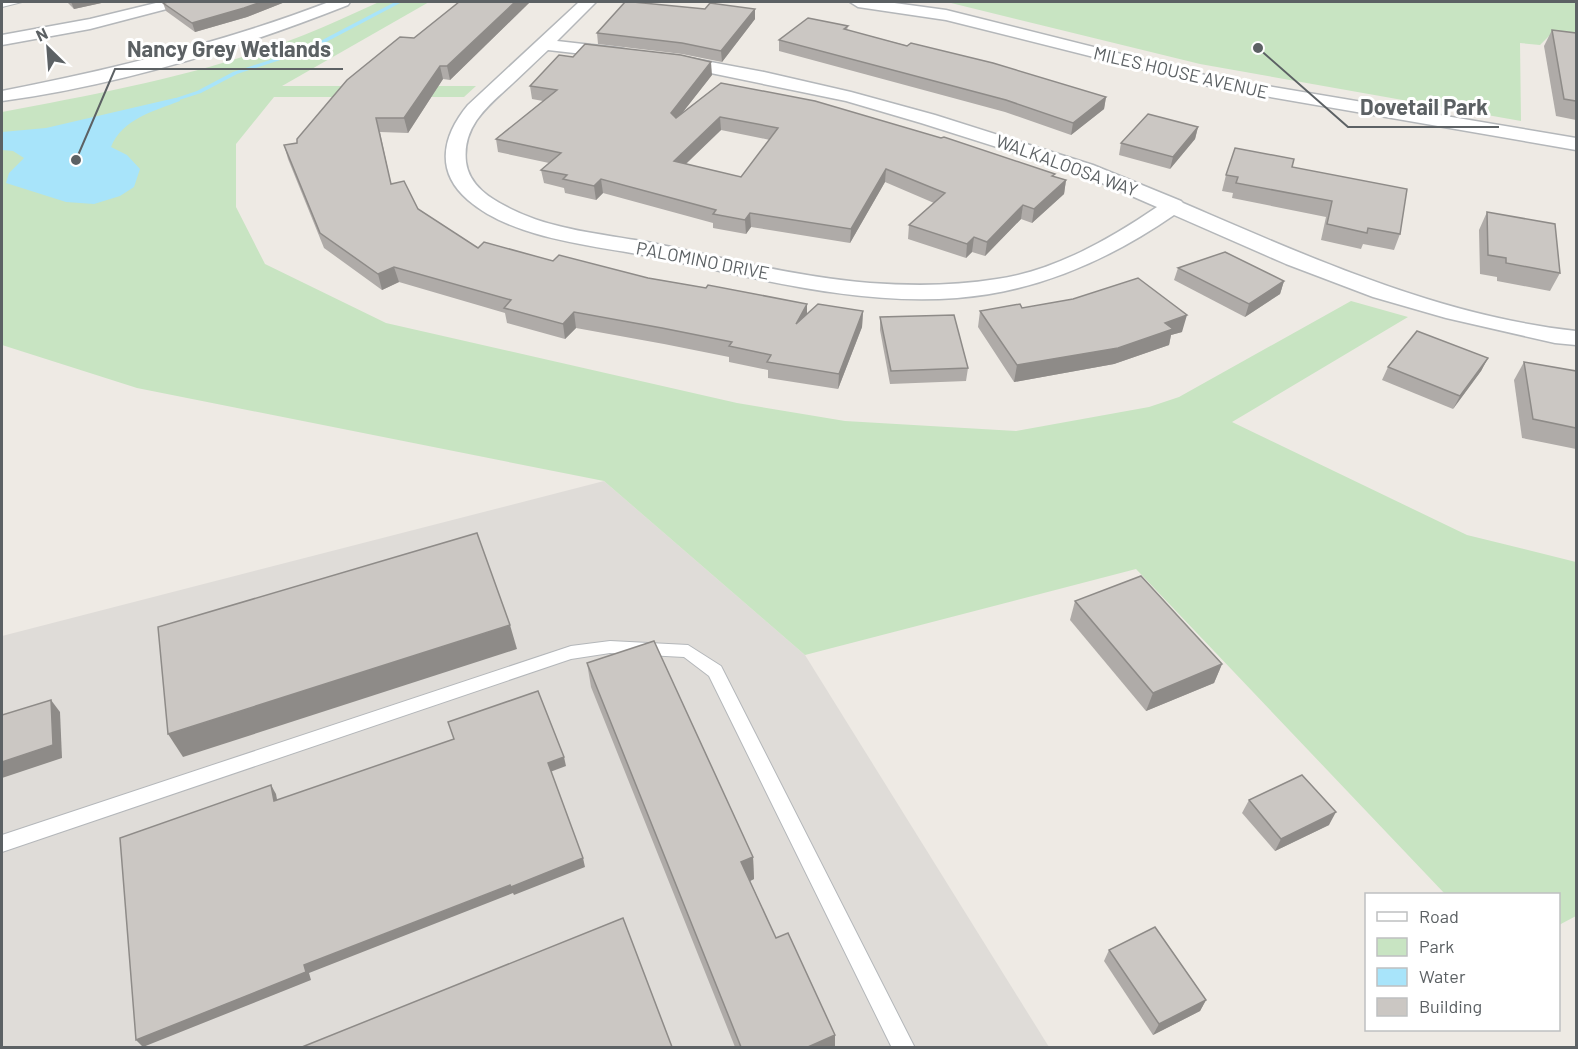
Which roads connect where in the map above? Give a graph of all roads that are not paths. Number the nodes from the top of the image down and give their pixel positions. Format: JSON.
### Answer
{"nodes":[{"id":1,"x":18,"y":2,"type":"edge"},
{"id":2,"x":176,"y":2,"type":"edge"},
{"id":3,"x":342,"y":2,"type":"edge"},
{"id":4,"x":588,"y":2,"type":"edge"},
{"id":5,"x":858,"y":2,"type":"edge"},
{"id":6,"x":2,"y":4,"type":"edge"},
{"id":7,"x":2,"y":40,"type":"edge"},
{"id":8,"x":543,"y":44,"type":"junction"},
{"id":9,"x":2,"y":96,"type":"edge"},
{"id":10,"x":1576,"y":144,"type":"edge"},
{"id":11,"x":1173,"y":205,"type":"junction"},
{"id":12,"x":1576,"y":338,"type":"edge"},
{"id":13,"x":2,"y":844,"type":"edge"},
{"id":14,"x":904,"y":1047,"type":"edge"}],
"edges":[{"from":1,"to":6,"type":"lane"},
{"from":2,"to":7,"type":"street"},
{"from":3,"to":9,"type":"street"},
{"from":4,"to":8,"type":"street","name":"PALOMINO DRIVE"},
{"from":5,"to":10,"type":"street","name":"MILES HOUSE AVENUE"},
{"from":8,"to":11,"type":"street","name":"WALKALOOSA WAY"},
{"from":8,"to":11,"type":"street","name":"PALOMINO DRIVE"},
{"from":11,"to":12,"type":"street","name":"WALKALOOSA WAY"},
{"from":13,"to":14,"type":"lane"}]}
